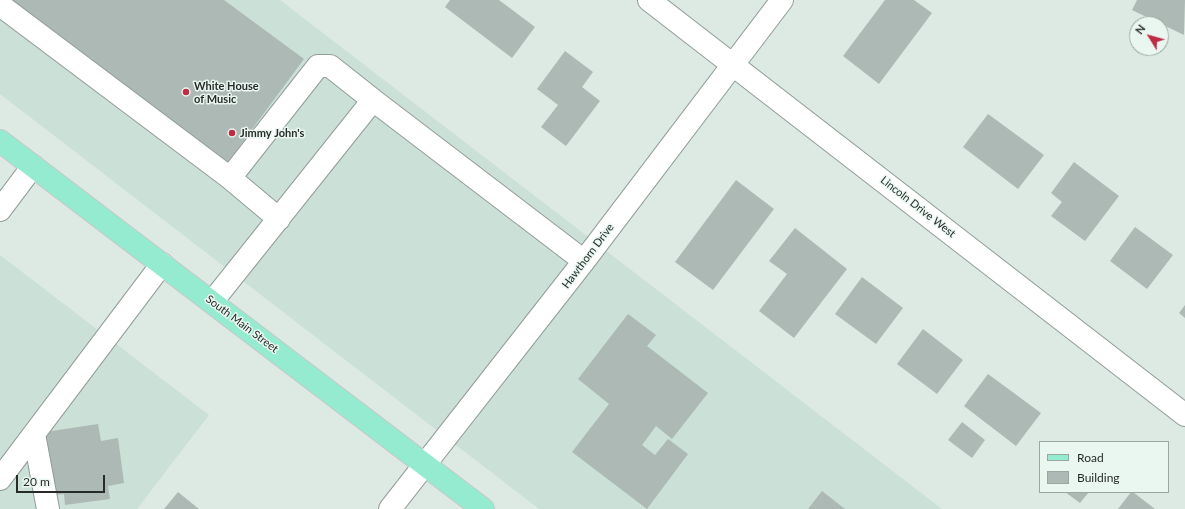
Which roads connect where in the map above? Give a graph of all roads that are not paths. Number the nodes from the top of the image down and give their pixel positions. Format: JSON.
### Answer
{"nodes":[{"id":1,"x":649,"y":0,"type":"edge"},
{"id":2,"x":782,"y":0,"type":"edge"},
{"id":3,"x":0,"y":5,"type":"edge"},
{"id":4,"x":733,"y":64,"type":"junction"},
{"id":5,"x":373,"y":100,"type":"junction"},
{"id":6,"x":0,"y":141,"type":"edge"},
{"id":7,"x":33,"y":166,"type":"junction"},
{"id":8,"x":230,"y":178,"type":"junction"},
{"id":9,"x":0,"y":210,"type":"edge"},
{"id":10,"x":279,"y":219,"type":"junction"},
{"id":11,"x":584,"y":261,"type":"junction"},
{"id":12,"x":162,"y":264,"type":"junction"},
{"id":13,"x":212,"y":302,"type":"junction"},
{"id":14,"x":1185,"y":415,"type":"edge"},
{"id":15,"x":34,"y":434,"type":"junction"},
{"id":16,"x":426,"y":465,"type":"junction"},
{"id":17,"x":0,"y":479,"type":"edge"},
{"id":18,"x":48,"y":509,"type":"edge"},
{"id":19,"x":390,"y":509,"type":"edge"},
{"id":20,"x":482,"y":509,"type":"edge"}],
"edges":[{"from":1,"to":4,"type":"street","name":"Lincoln Drive West"},
{"from":2,"to":4,"type":"street","name":"Hawthorn Drive"},
{"from":3,"to":8,"type":"street"},
{"from":4,"to":11,"type":"street","name":"Hawthorn Drive"},
{"from":4,"to":14,"type":"street","name":"Lincoln Drive West"},
{"from":5,"to":8,"type":"street"},
{"from":5,"to":10,"type":"street"},
{"from":5,"to":11,"type":"street"},
{"from":6,"to":7,"type":"main road","name":"South Main Street"},
{"from":7,"to":9,"type":"street"},
{"from":7,"to":12,"type":"main road","name":"South Main Street"},
{"from":8,"to":10,"type":"street"},
{"from":10,"to":13,"type":"street"},
{"from":11,"to":16,"type":"street","name":"Hawthorn Drive"},
{"from":12,"to":13,"type":"main road","name":"South Main Street"},
{"from":12,"to":15,"type":"street"},
{"from":13,"to":16,"type":"main road","name":"South Main Street"},
{"from":15,"to":17,"type":"street"},
{"from":15,"to":18,"type":"street"},
{"from":16,"to":19,"type":"street","name":"Hawthorn Drive"},
{"from":16,"to":20,"type":"main road","name":"South Main Street"}]}
